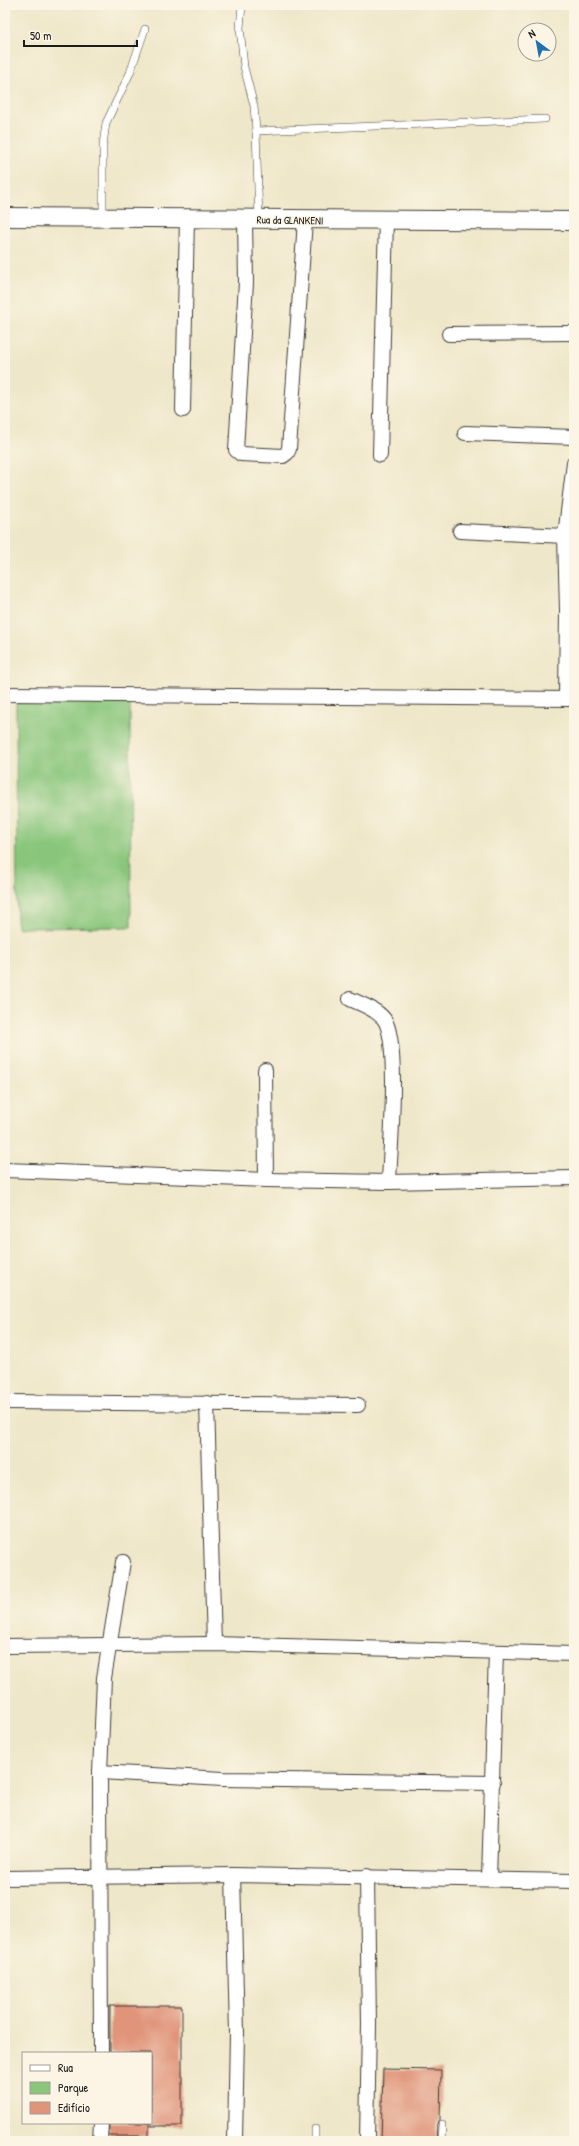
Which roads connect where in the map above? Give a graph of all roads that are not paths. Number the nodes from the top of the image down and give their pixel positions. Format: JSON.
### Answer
{"nodes":[{"id":1,"x":242,"y":5,"type":"edge"},
{"id":2,"x":145,"y":29,"type":"dead end"},
{"id":3,"x":545,"y":119,"type":"dead end"},
{"id":4,"x":256,"y":131,"type":"junction"},
{"id":5,"x":5,"y":217,"type":"edge"},
{"id":6,"x":104,"y":218,"type":"junction"},
{"id":7,"x":187,"y":218,"type":"junction"},
{"id":8,"x":252,"y":219,"type":"junction"},
{"id":9,"x":386,"y":219,"type":"junction"},
{"id":10,"x":305,"y":220,"type":"junction"},
{"id":11,"x":574,"y":221,"type":"edge"},
{"id":12,"x":574,"y":333,"type":"edge"},
{"id":13,"x":449,"y":334,"type":"dead end"},
{"id":14,"x":183,"y":410,"type":"dead end"},
{"id":15,"x":464,"y":433,"type":"dead end"},
{"id":16,"x":574,"y":437,"type":"edge"},
{"id":17,"x":380,"y":455,"type":"dead end"},
{"id":18,"x":574,"y":463,"type":"edge"},
{"id":19,"x":570,"y":521,"type":"edge"},
{"id":20,"x":460,"y":531,"type":"dead end"},
{"id":21,"x":565,"y":536,"type":"junction"},
{"id":22,"x":571,"y":610,"type":"edge"},
{"id":23,"x":5,"y":694,"type":"edge"},
{"id":24,"x":570,"y":699,"type":"edge"},
{"id":25,"x":350,"y":999,"type":"dead end"},
{"id":26,"x":266,"y":1070,"type":"dead end"},
{"id":27,"x":5,"y":1170,"type":"edge"},
{"id":28,"x":574,"y":1178,"type":"edge"},
{"id":29,"x":266,"y":1180,"type":"junction"},
{"id":30,"x":389,"y":1182,"type":"junction"},
{"id":31,"x":5,"y":1402,"type":"edge"},
{"id":32,"x":207,"y":1403,"type":"junction"},
{"id":33,"x":358,"y":1405,"type":"dead end"},
{"id":34,"x":123,"y":1562,"type":"dead end"},
{"id":35,"x":214,"y":1644,"type":"junction"},
{"id":36,"x":108,"y":1645,"type":"junction"},
{"id":37,"x":5,"y":1646,"type":"edge"},
{"id":38,"x":496,"y":1652,"type":"junction"},
{"id":39,"x":574,"y":1654,"type":"edge"},
{"id":40,"x":100,"y":1772,"type":"junction"},
{"id":41,"x":493,"y":1783,"type":"junction"},
{"id":42,"x":233,"y":1875,"type":"junction"},
{"id":43,"x":367,"y":1876,"type":"junction"},
{"id":44,"x":102,"y":1877,"type":"junction"},
{"id":45,"x":5,"y":1878,"type":"edge"},
{"id":46,"x":489,"y":1879,"type":"junction"},
{"id":47,"x":574,"y":1881,"type":"edge"},
{"id":48,"x":101,"y":2052,"type":"edge"},
{"id":49,"x":100,"y":2124,"type":"edge"},
{"id":50,"x":442,"y":2124,"type":"dead end"},
{"id":51,"x":315,"y":2129,"type":"dead end"},
{"id":52,"x":100,"y":2141,"type":"edge"},
{"id":53,"x":235,"y":2141,"type":"edge"},
{"id":54,"x":315,"y":2141,"type":"edge"},
{"id":55,"x":367,"y":2141,"type":"edge"},
{"id":56,"x":441,"y":2141,"type":"edge"}],
"edges":[{"from":1,"to":4,"type":"lane"},
{"from":2,"to":6,"type":"lane"},
{"from":3,"to":4,"type":"lane"},
{"from":4,"to":8,"type":"lane"},
{"from":5,"to":6,"type":"street","name":"Rua da GLANKENI"},
{"from":6,"to":7,"type":"street","name":"Rua da GLANKENI"},
{"from":7,"to":8,"type":"street","name":"Rua da GLANKENI"},
{"from":7,"to":14,"type":"street"},
{"from":8,"to":10,"type":"street","name":"Rua da GLANKENI"},
{"from":8,"to":10,"type":"street"},
{"from":9,"to":10,"type":"street","name":"Rua da GLANKENI"},
{"from":9,"to":11,"type":"street","name":"Rua da GLANKENI"},
{"from":9,"to":17,"type":"street"},
{"from":12,"to":13,"type":"street"},
{"from":15,"to":16,"type":"street"},
{"from":18,"to":19,"type":"street"},
{"from":19,"to":21,"type":"street"},
{"from":20,"to":21,"type":"street"},
{"from":21,"to":22,"type":"street"},
{"from":22,"to":24,"type":"street"},
{"from":23,"to":24,"type":"street"},
{"from":25,"to":30,"type":"street"},
{"from":26,"to":29,"type":"street"},
{"from":27,"to":29,"type":"street"},
{"from":28,"to":30,"type":"street"},
{"from":29,"to":30,"type":"street"},
{"from":31,"to":32,"type":"street"},
{"from":32,"to":33,"type":"street"},
{"from":32,"to":35,"type":"street"},
{"from":34,"to":36,"type":"street"},
{"from":35,"to":36,"type":"street"},
{"from":35,"to":38,"type":"street"},
{"from":36,"to":37,"type":"street"},
{"from":36,"to":40,"type":"street"},
{"from":38,"to":39,"type":"street"},
{"from":38,"to":41,"type":"street"},
{"from":40,"to":41,"type":"street"},
{"from":40,"to":44,"type":"street"},
{"from":41,"to":46,"type":"street"},
{"from":42,"to":43,"type":"street"},
{"from":42,"to":44,"type":"street"},
{"from":42,"to":53,"type":"street"},
{"from":43,"to":46,"type":"street"},
{"from":43,"to":55,"type":"street"},
{"from":44,"to":45,"type":"street"},
{"from":44,"to":48,"type":"street"},
{"from":46,"to":47,"type":"street"},
{"from":49,"to":52,"type":"street"},
{"from":50,"to":56,"type":"lane"},
{"from":51,"to":54,"type":"lane"}]}
